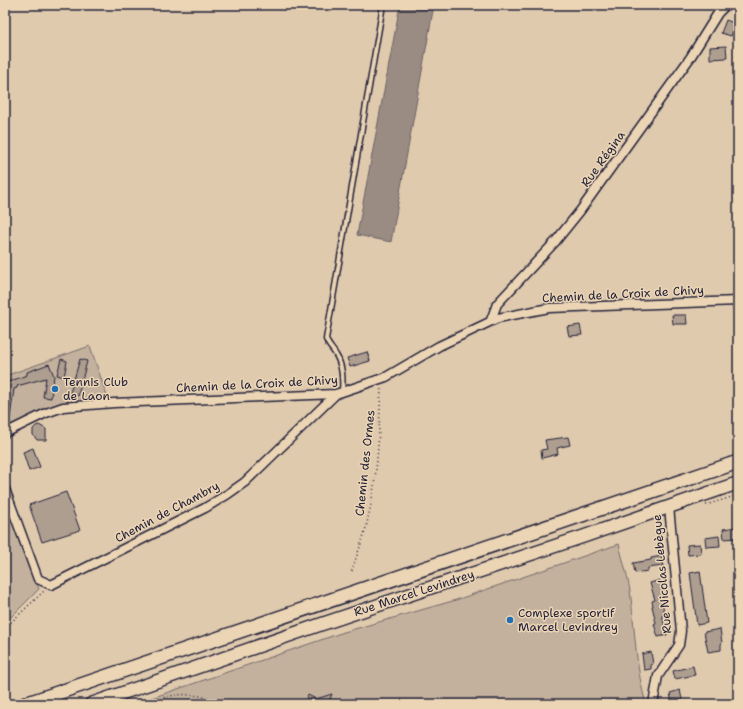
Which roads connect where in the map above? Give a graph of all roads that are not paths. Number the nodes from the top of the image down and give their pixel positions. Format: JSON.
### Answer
{"nodes":[{"id":1,"x":383,"y":5,"type":"edge"},
{"id":2,"x":726,"y":5,"type":"edge"},
{"id":3,"x":720,"y":9,"type":"edge"},
{"id":4,"x":738,"y":301,"type":"edge"},
{"id":5,"x":491,"y":320,"type":"junction"},
{"id":6,"x":339,"y":393,"type":"junction"},
{"id":7,"x":5,"y":433,"type":"edge"},
{"id":8,"x":738,"y":462,"type":"edge"},
{"id":9,"x":738,"y":483,"type":"edge"},
{"id":10,"x":5,"y":489,"type":"edge"},
{"id":11,"x":669,"y":507,"type":"junction"},
{"id":12,"x":25,"y":704,"type":"edge"},
{"id":13,"x":91,"y":704,"type":"edge"},
{"id":14,"x":653,"y":704,"type":"edge"}],
"edges":[{"from":1,"to":6,"type":"lane"},
{"from":2,"to":3,"type":"street","name":"Rue Régina"},
{"from":3,"to":5,"type":"street","name":"Rue Régina"},
{"from":4,"to":5,"type":"street","name":"Chemin de la Croix de Chivy"},
{"from":5,"to":6,"type":"street","name":"Chemin de la Croix de Chivy"},
{"from":6,"to":7,"type":"street","name":"Chemin de la Croix de Chivy"},
{"from":6,"to":10,"type":"street","name":"Chemin de Chambry"},
{"from":8,"to":12,"type":"main road"},
{"from":9,"to":11,"type":"street","name":"Rue Marcel Levindrey"},
{"from":11,"to":13,"type":"street","name":"Rue Marcel Levindrey"},
{"from":11,"to":14,"type":"street","name":"Rue Nicolas Lebègue"}]}
